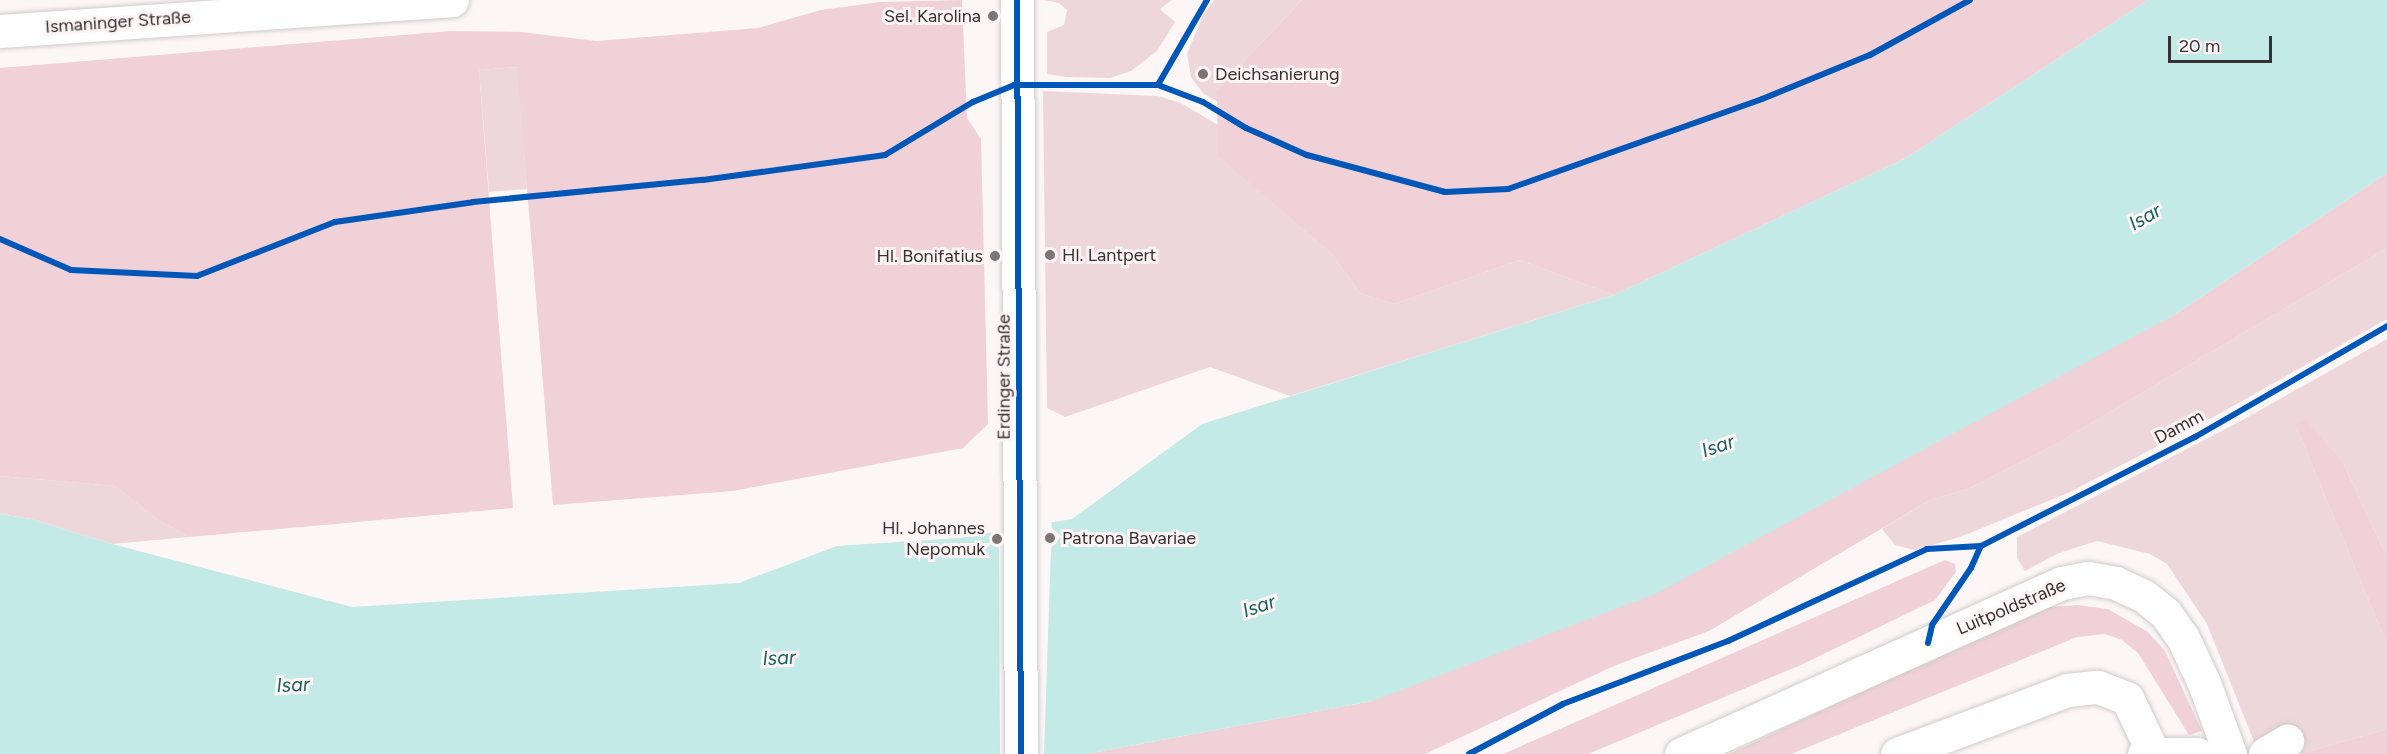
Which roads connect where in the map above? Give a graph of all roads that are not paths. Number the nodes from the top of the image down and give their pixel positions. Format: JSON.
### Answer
{"nodes":[{"id":1,"x":452,"y":0,"type":"edge"},
{"id":2,"x":1017,"y":1,"type":"edge"},
{"id":3,"x":0,"y":31,"type":"edge"},
{"id":4,"x":2148,"y":753,"type":"edge"},
{"id":5,"x":1021,"y":754,"type":"edge"},
{"id":6,"x":1681,"y":754,"type":"edge"},
{"id":7,"x":1897,"y":754,"type":"edge"},
{"id":8,"x":2197,"y":754,"type":"edge"},
{"id":9,"x":2230,"y":754,"type":"edge"}],
"edges":[{"from":1,"to":3,"type":"street","name":"Ismaninger Straße"},
{"from":2,"to":5,"type":"street","name":"Erdinger Straße"},
{"from":4,"to":7,"type":"street"},
{"from":4,"to":8,"type":"street"},
{"from":6,"to":9,"type":"street","name":"Luitpoldstraße"}]}
